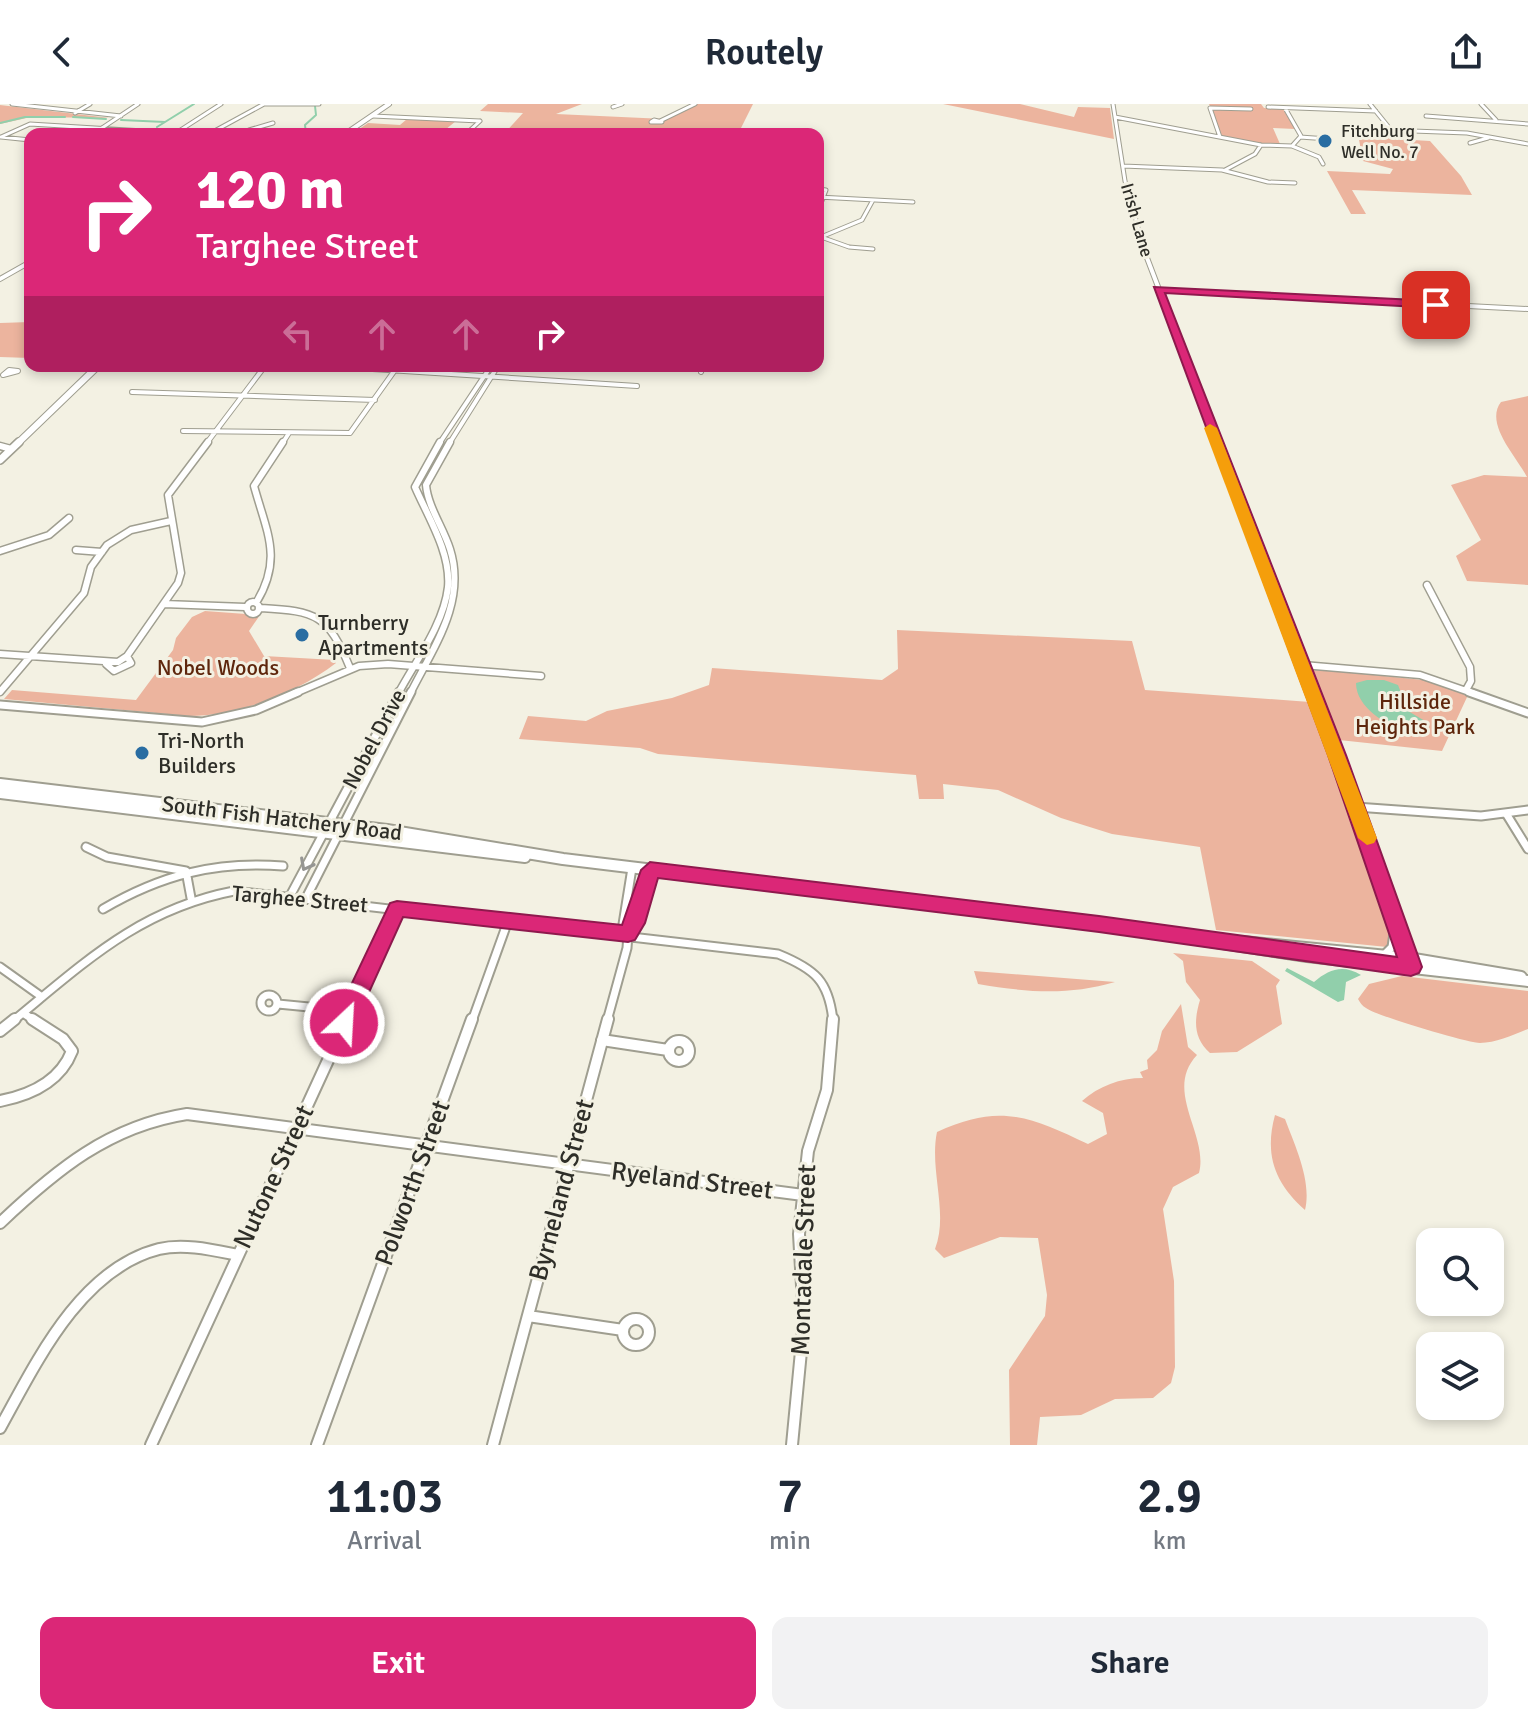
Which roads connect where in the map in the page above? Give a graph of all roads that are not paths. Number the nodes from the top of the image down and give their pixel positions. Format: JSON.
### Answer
{"nodes":[{"id":1,"x":12,"y":104,"type":"edge"},
{"id":2,"x":45,"y":104,"type":"edge"},
{"id":3,"x":90,"y":104,"type":"edge"},
{"id":4,"x":141,"y":104,"type":"edge"},
{"id":5,"x":221,"y":104,"type":"edge"},
{"id":6,"x":264,"y":104,"type":"edge"},
{"id":7,"x":319,"y":104,"type":"edge"},
{"id":8,"x":389,"y":104,"type":"edge"},
{"id":9,"x":622,"y":104,"type":"edge"},
{"id":10,"x":695,"y":104,"type":"edge"},
{"id":11,"x":1113,"y":104,"type":"edge"},
{"id":12,"x":1370,"y":104,"type":"edge"},
{"id":13,"x":1481,"y":104,"type":"edge"},
{"id":14,"x":39,"y":107,"type":"junction"},
{"id":15,"x":613,"y":107,"type":"dead end"},
{"id":16,"x":1268,"y":107,"type":"dead end"},
{"id":17,"x":1285,"y":108,"type":"junction"},
{"id":18,"x":1251,"y":109,"type":"dead end"},
{"id":19,"x":1376,"y":111,"type":"junction"},
{"id":20,"x":74,"y":113,"type":"junction"},
{"id":21,"x":119,"y":116,"type":"junction"},
{"id":22,"x":373,"y":116,"type":"junction"},
{"id":23,"x":1426,"y":116,"type":"dead end"},
{"id":24,"x":1115,"y":117,"type":"junction"},
{"id":25,"x":1450,"y":119,"type":"junction"},
{"id":26,"x":1496,"y":120,"type":"junction"},
{"id":27,"x":660,"y":121,"type":"dead end"},
{"id":28,"x":273,"y":123,"type":"dead end"},
{"id":29,"x":1528,"y":124,"type":"edge"},
{"id":30,"x":66,"y":128,"type":"edge"},
{"id":31,"x":101,"y":128,"type":"edge"},
{"id":32,"x":183,"y":128,"type":"edge"},
{"id":33,"x":220,"y":128,"type":"edge"},
{"id":34,"x":256,"y":128,"type":"edge"},
{"id":35,"x":355,"y":128,"type":"edge"},
{"id":36,"x":472,"y":128,"type":"edge"},
{"id":37,"x":1458,"y":132,"type":"junction"},
{"id":38,"x":1,"y":137,"type":"edge"},
{"id":39,"x":1220,"y":137,"type":"junction"},
{"id":40,"x":1300,"y":137,"type":"junction"},
{"id":41,"x":1490,"y":138,"type":"junction"},
{"id":42,"x":1328,"y":139,"type":"dead end"},
{"id":43,"x":24,"y":140,"type":"edge"},
{"id":44,"x":24,"y":141,"type":"edge"},
{"id":45,"x":1470,"y":143,"type":"dead end"},
{"id":46,"x":1528,"y":144,"type":"edge"},
{"id":47,"x":1261,"y":145,"type":"junction"},
{"id":48,"x":1292,"y":146,"type":"junction"},
{"id":49,"x":11,"y":147,"type":"dead end"},
{"id":50,"x":1323,"y":164,"type":"dead end"},
{"id":51,"x":1123,"y":166,"type":"junction"},
{"id":52,"x":1222,"y":170,"type":"junction"},
{"id":53,"x":1295,"y":183,"type":"dead end"},
{"id":54,"x":824,"y":190,"type":"edge"},
{"id":55,"x":825,"y":198,"type":"joint"},
{"id":56,"x":873,"y":200,"type":"junction"},
{"id":57,"x":913,"y":202,"type":"dead end"},
{"id":58,"x":824,"y":235,"type":"edge"},
{"id":59,"x":824,"y":238,"type":"edge"},
{"id":60,"x":873,"y":249,"type":"dead end"},
{"id":61,"x":24,"y":265,"type":"edge"},
{"id":62,"x":0,"y":279,"type":"edge"},
{"id":63,"x":1158,"y":290,"type":"junction"},
{"id":64,"x":1528,"y":309,"type":"edge"},
{"id":65,"x":92,"y":372,"type":"edge"},
{"id":66,"x":261,"y":372,"type":"edge"},
{"id":67,"x":394,"y":372,"type":"edge"},
{"id":68,"x":426,"y":372,"type":"edge"},
{"id":69,"x":489,"y":372,"type":"edge"},
{"id":70,"x":492,"y":372,"type":"edge"},
{"id":71,"x":488,"y":376,"type":"junction"},
{"id":72,"x":637,"y":386,"type":"dead end"},
{"id":73,"x":132,"y":392,"type":"dead end"},
{"id":74,"x":243,"y":396,"type":"junction"},
{"id":75,"x":375,"y":400,"type":"junction"},
{"id":76,"x":468,"y":407,"type":"junction"},
{"id":77,"x":183,"y":431,"type":"dead end"},
{"id":78,"x":215,"y":432,"type":"junction"},
{"id":79,"x":289,"y":433,"type":"junction"},
{"id":80,"x":0,"y":446,"type":"edge"},
{"id":81,"x":11,"y":449,"type":"junction"},
{"id":82,"x":0,"y":460,"type":"edge"},
{"id":83,"x":69,"y":518,"type":"dead end"},
{"id":84,"x":171,"y":521,"type":"junction"},
{"id":85,"x":76,"y":550,"type":"dead end"},
{"id":86,"x":0,"y":551,"type":"edge"},
{"id":87,"x":102,"y":552,"type":"junction"},
{"id":88,"x":1427,"y":585,"type":"dead end"},
{"id":89,"x":164,"y":604,"type":"junction"},
{"id":90,"x":259,"y":606,"type":"junction"},
{"id":91,"x":0,"y":654,"type":"edge"},
{"id":92,"x":127,"y":656,"type":"junction"},
{"id":93,"x":31,"y":657,"type":"junction"},
{"id":94,"x":106,"y":664,"type":"junction"},
{"id":95,"x":1303,"y":665,"type":"junction"},
{"id":96,"x":413,"y":666,"type":"junction"},
{"id":97,"x":424,"y":667,"type":"junction"},
{"id":98,"x":350,"y":668,"type":"junction"},
{"id":99,"x":541,"y":676,"type":"dead end"},
{"id":100,"x":1466,"y":690,"type":"junction"},
{"id":101,"x":0,"y":692,"type":"edge"},
{"id":102,"x":0,"y":705,"type":"edge"},
{"id":103,"x":1528,"y":713,"type":"edge"},
{"id":104,"x":0,"y":784,"type":"edge"},
{"id":105,"x":0,"y":793,"type":"edge"},
{"id":106,"x":1356,"y":807,"type":"junction"},
{"id":107,"x":1528,"y":810,"type":"edge"},
{"id":108,"x":1507,"y":815,"type":"junction"},
{"id":109,"x":329,"y":823,"type":"junction"},
{"id":110,"x":343,"y":824,"type":"junction"},
{"id":111,"x":323,"y":835,"type":"junction"},
{"id":112,"x":338,"y":836,"type":"junction"},
{"id":113,"x":86,"y":847,"type":"dead end"},
{"id":114,"x":1528,"y":849,"type":"edge"},
{"id":115,"x":563,"y":859,"type":"junction"},
{"id":116,"x":283,"y":866,"type":"dead end"},
{"id":117,"x":632,"y":868,"type":"junction"},
{"id":118,"x":650,"y":870,"type":"junction"},
{"id":119,"x":186,"y":871,"type":"junction"},
{"id":120,"x":290,"y":896,"type":"junction"},
{"id":121,"x":191,"y":898,"type":"junction"},
{"id":122,"x":306,"y":898,"type":"junction"},
{"id":123,"x":103,"y":909,"type":"dead end"},
{"id":124,"x":397,"y":909,"type":"junction"},
{"id":125,"x":1394,"y":916,"type":"junction"},
{"id":126,"x":508,"y":921,"type":"junction"},
{"id":127,"x":628,"y":934,"type":"junction"},
{"id":128,"x":1240,"y":943,"type":"junction"},
{"id":129,"x":1379,"y":957,"type":"junction"},
{"id":130,"x":1410,"y":963,"type":"junction"},
{"id":131,"x":0,"y":967,"type":"edge"},
{"id":132,"x":1528,"y":980,"type":"edge"},
{"id":133,"x":823,"y":984,"type":"joint"},
{"id":134,"x":42,"y":997,"type":"junction"},
{"id":135,"x":278,"y":1004,"type":"dead end"},
{"id":136,"x":350,"y":1011,"type":"junction"},
{"id":137,"x":23,"y":1013,"type":"junction"},
{"id":138,"x":0,"y":1031,"type":"edge"},
{"id":139,"x":602,"y":1040,"type":"junction"},
{"id":140,"x":668,"y":1050,"type":"dead end"},
{"id":141,"x":0,"y":1101,"type":"edge"},
{"id":142,"x":296,"y":1130,"type":"junction"},
{"id":143,"x":425,"y":1148,"type":"junction"},
{"id":144,"x":568,"y":1165,"type":"junction"},
{"id":145,"x":803,"y":1195,"type":"junction"},
{"id":146,"x":0,"y":1223,"type":"edge"},
{"id":147,"x":238,"y":1255,"type":"junction"},
{"id":148,"x":528,"y":1316,"type":"junction"},
{"id":149,"x":623,"y":1330,"type":"dead end"},
{"id":150,"x":0,"y":1428,"type":"edge"},
{"id":151,"x":151,"y":1445,"type":"edge"},
{"id":152,"x":317,"y":1445,"type":"edge"},
{"id":153,"x":493,"y":1445,"type":"edge"},
{"id":154,"x":792,"y":1445,"type":"edge"}],
"edges":[{"from":1,"to":14,"type":"street"},
{"from":2,"to":14,"type":"street"},
{"from":3,"to":20,"type":"street"},
{"from":4,"to":21,"type":"street"},
{"from":5,"to":32,"type":"street"},
{"from":6,"to":7,"type":"street"},
{"from":6,"to":33,"type":"street"},
{"from":8,"to":22,"type":"main road"},
{"from":9,"to":15,"type":"street"},
{"from":10,"to":27,"type":"street"},
{"from":11,"to":24,"type":"street","name":"Irish Lane"},
{"from":12,"to":19,"type":"street"},
{"from":13,"to":26,"type":"street"},
{"from":14,"to":20,"type":"street"},
{"from":16,"to":17,"type":"street"},
{"from":17,"to":19,"type":"street"},
{"from":17,"to":40,"type":"street"},
{"from":18,"to":39,"type":"street"},
{"from":19,"to":37,"type":"street"},
{"from":20,"to":21,"type":"street"},
{"from":21,"to":31,"type":"street"},
{"from":22,"to":35,"type":"main road"},
{"from":22,"to":36,"type":"street"},
{"from":23,"to":25,"type":"street"},
{"from":24,"to":39,"type":"street"},
{"from":24,"to":51,"type":"street","name":"Irish Lane"},
{"from":25,"to":26,"type":"street"},
{"from":25,"to":37,"type":"street"},
{"from":26,"to":29,"type":"street"},
{"from":28,"to":34,"type":"street"},
{"from":30,"to":38,"type":"street"},
{"from":37,"to":41,"type":"street"},
{"from":38,"to":43,"type":"street"},
{"from":39,"to":47,"type":"street"},
{"from":40,"to":42,"type":"street"},
{"from":40,"to":48,"type":"street"},
{"from":41,"to":45,"type":"street"},
{"from":41,"to":46,"type":"street"},
{"from":44,"to":49,"type":"street"},
{"from":47,"to":48,"type":"street"},
{"from":47,"to":52,"type":"street"},
{"from":48,"to":50,"type":"street"},
{"from":51,"to":52,"type":"street"},
{"from":51,"to":63,"type":"street","name":"Irish Lane"},
{"from":52,"to":53,"type":"street"},
{"from":54,"to":55,"type":"street"},
{"from":55,"to":56,"type":"street"},
{"from":56,"to":57,"type":"street"},
{"from":56,"to":58,"type":"street"},
{"from":59,"to":60,"type":"street"},
{"from":61,"to":62,"type":"street"},
{"from":63,"to":64,"type":"street"},
{"from":63,"to":95,"type":"street","name":"Irish Lane"},
{"from":65,"to":81,"type":"main road"},
{"from":66,"to":74,"type":"street"},
{"from":67,"to":75,"type":"street"},
{"from":68,"to":71,"type":"street"},
{"from":69,"to":71,"type":"street","name":"Nobel Drive"},
{"from":70,"to":71,"type":"street","name":"Nobel Drive"},
{"from":71,"to":72,"type":"street"},
{"from":71,"to":76,"type":"street","name":"Nobel Drive"},
{"from":73,"to":74,"type":"street"},
{"from":74,"to":75,"type":"street"},
{"from":74,"to":78,"type":"street"},
{"from":75,"to":79,"type":"street"},
{"from":76,"to":96,"type":"street","name":"Nobel Drive"},
{"from":76,"to":97,"type":"street","name":"Nobel Drive"},
{"from":77,"to":78,"type":"street"},
{"from":78,"to":79,"type":"street"},
{"from":78,"to":84,"type":"street"},
{"from":79,"to":90,"type":"street"},
{"from":80,"to":81,"type":"street"},
{"from":81,"to":82,"type":"main road"},
{"from":83,"to":86,"type":"street"},
{"from":84,"to":87,"type":"street"},
{"from":84,"to":89,"type":"street"},
{"from":85,"to":87,"type":"street"},
{"from":87,"to":93,"type":"street"},
{"from":88,"to":100,"type":"street"},
{"from":89,"to":90,"type":"street"},
{"from":89,"to":92,"type":"street"},
{"from":90,"to":98,"type":"street"},
{"from":91,"to":93,"type":"street"},
{"from":92,"to":94,"type":"street"},
{"from":92,"to":94,"type":"street"},
{"from":93,"to":94,"type":"street"},
{"from":93,"to":101,"type":"street"},
{"from":95,"to":100,"type":"street"},
{"from":95,"to":106,"type":"street","name":"Irish Lane"},
{"from":96,"to":97,"type":"street"},
{"from":96,"to":98,"type":"street"},
{"from":96,"to":109,"type":"street","name":"Nobel Drive"},
{"from":97,"to":99,"type":"street"},
{"from":97,"to":110,"type":"street","name":"Nobel Drive"},
{"from":98,"to":102,"type":"street"},
{"from":100,"to":103,"type":"street"},
{"from":104,"to":109,"type":"main road","name":"South Fish Hatchery Road"},
{"from":105,"to":111,"type":"main road","name":"South Fish Hatchery Road"},
{"from":106,"to":108,"type":"street"},
{"from":106,"to":125,"type":"street","name":"Irish Lane"},
{"from":107,"to":108,"type":"street"},
{"from":108,"to":114,"type":"street"},
{"from":109,"to":110,"type":"main road","name":"South Fish Hatchery Road"},
{"from":109,"to":111,"type":"street","name":"Nobel Drive"},
{"from":110,"to":112,"type":"street","name":"Nobel Drive"},
{"from":110,"to":115,"type":"main road","name":"South Fish Hatchery Road"},
{"from":111,"to":112,"type":"main road","name":"South Fish Hatchery Road"},
{"from":111,"to":120,"type":"street","name":"Nobel Drive","one_way":true},
{"from":112,"to":115,"type":"main road","name":"South Fish Hatchery Road"},
{"from":112,"to":122,"type":"street","name":"Nobel Drive"},
{"from":113,"to":119,"type":"street"},
{"from":115,"to":117,"type":"main road","name":"South Fish Hatchery Road"},
{"from":116,"to":119,"type":"street"},
{"from":117,"to":118,"type":"main road","name":"South Fish Hatchery Road"},
{"from":117,"to":127,"type":"street","name":"Byrneland Street"},
{"from":118,"to":127,"type":"street","name":"Byrneland Street"},
{"from":118,"to":128,"type":"main road","name":"South Fish Hatchery Road"},
{"from":119,"to":121,"type":"street"},
{"from":119,"to":123,"type":"street"},
{"from":120,"to":121,"type":"street","name":"Targhee Street"},
{"from":120,"to":122,"type":"street","name":"Targhee Street"},
{"from":121,"to":134,"type":"street","name":"Targhee Street"},
{"from":122,"to":124,"type":"street","name":"Targhee Street"},
{"from":124,"to":126,"type":"street","name":"Targhee Street"},
{"from":124,"to":136,"type":"street","name":"Nutone Street"},
{"from":125,"to":129,"type":"street","name":"Irish Lane"},
{"from":125,"to":130,"type":"street","name":"Irish Lane"},
{"from":126,"to":127,"type":"street","name":"Targhee Street"},
{"from":126,"to":143,"type":"street","name":"Polworth Street"},
{"from":127,"to":133,"type":"street","name":"Targhee Street"},
{"from":127,"to":139,"type":"street","name":"Byrneland Street"},
{"from":128,"to":129,"type":"main road","name":"South Fish Hatchery Road"},
{"from":128,"to":130,"type":"main road","name":"South Fish Hatchery Road"},
{"from":129,"to":130,"type":"main road","name":"South Fish Hatchery Road"},
{"from":130,"to":132,"type":"main road","name":"South Fish Hatchery Road"},
{"from":131,"to":134,"type":"street"},
{"from":133,"to":145,"type":"street","name":"Montadale Street"},
{"from":134,"to":137,"type":"street","name":"Targhee Street"},
{"from":135,"to":136,"type":"street"},
{"from":136,"to":142,"type":"street","name":"Nutone Street"},
{"from":137,"to":138,"type":"street","name":"Targhee Street"},
{"from":137,"to":141,"type":"street"},
{"from":139,"to":140,"type":"street"},
{"from":139,"to":144,"type":"street","name":"Byrneland Street"},
{"from":142,"to":143,"type":"street","name":"Ryeland Street"},
{"from":142,"to":146,"type":"street","name":"Ryeland Street"},
{"from":142,"to":147,"type":"street","name":"Nutone Street"},
{"from":143,"to":144,"type":"street","name":"Ryeland Street"},
{"from":143,"to":152,"type":"street","name":"Polworth Street"},
{"from":144,"to":145,"type":"street","name":"Ryeland Street"},
{"from":144,"to":148,"type":"street","name":"Byrneland Street"},
{"from":145,"to":154,"type":"street","name":"Montadale Street"},
{"from":147,"to":150,"type":"street"},
{"from":147,"to":151,"type":"street","name":"Nutone Street"},
{"from":148,"to":149,"type":"street"},
{"from":148,"to":153,"type":"street","name":"Byrneland Street"}]}
